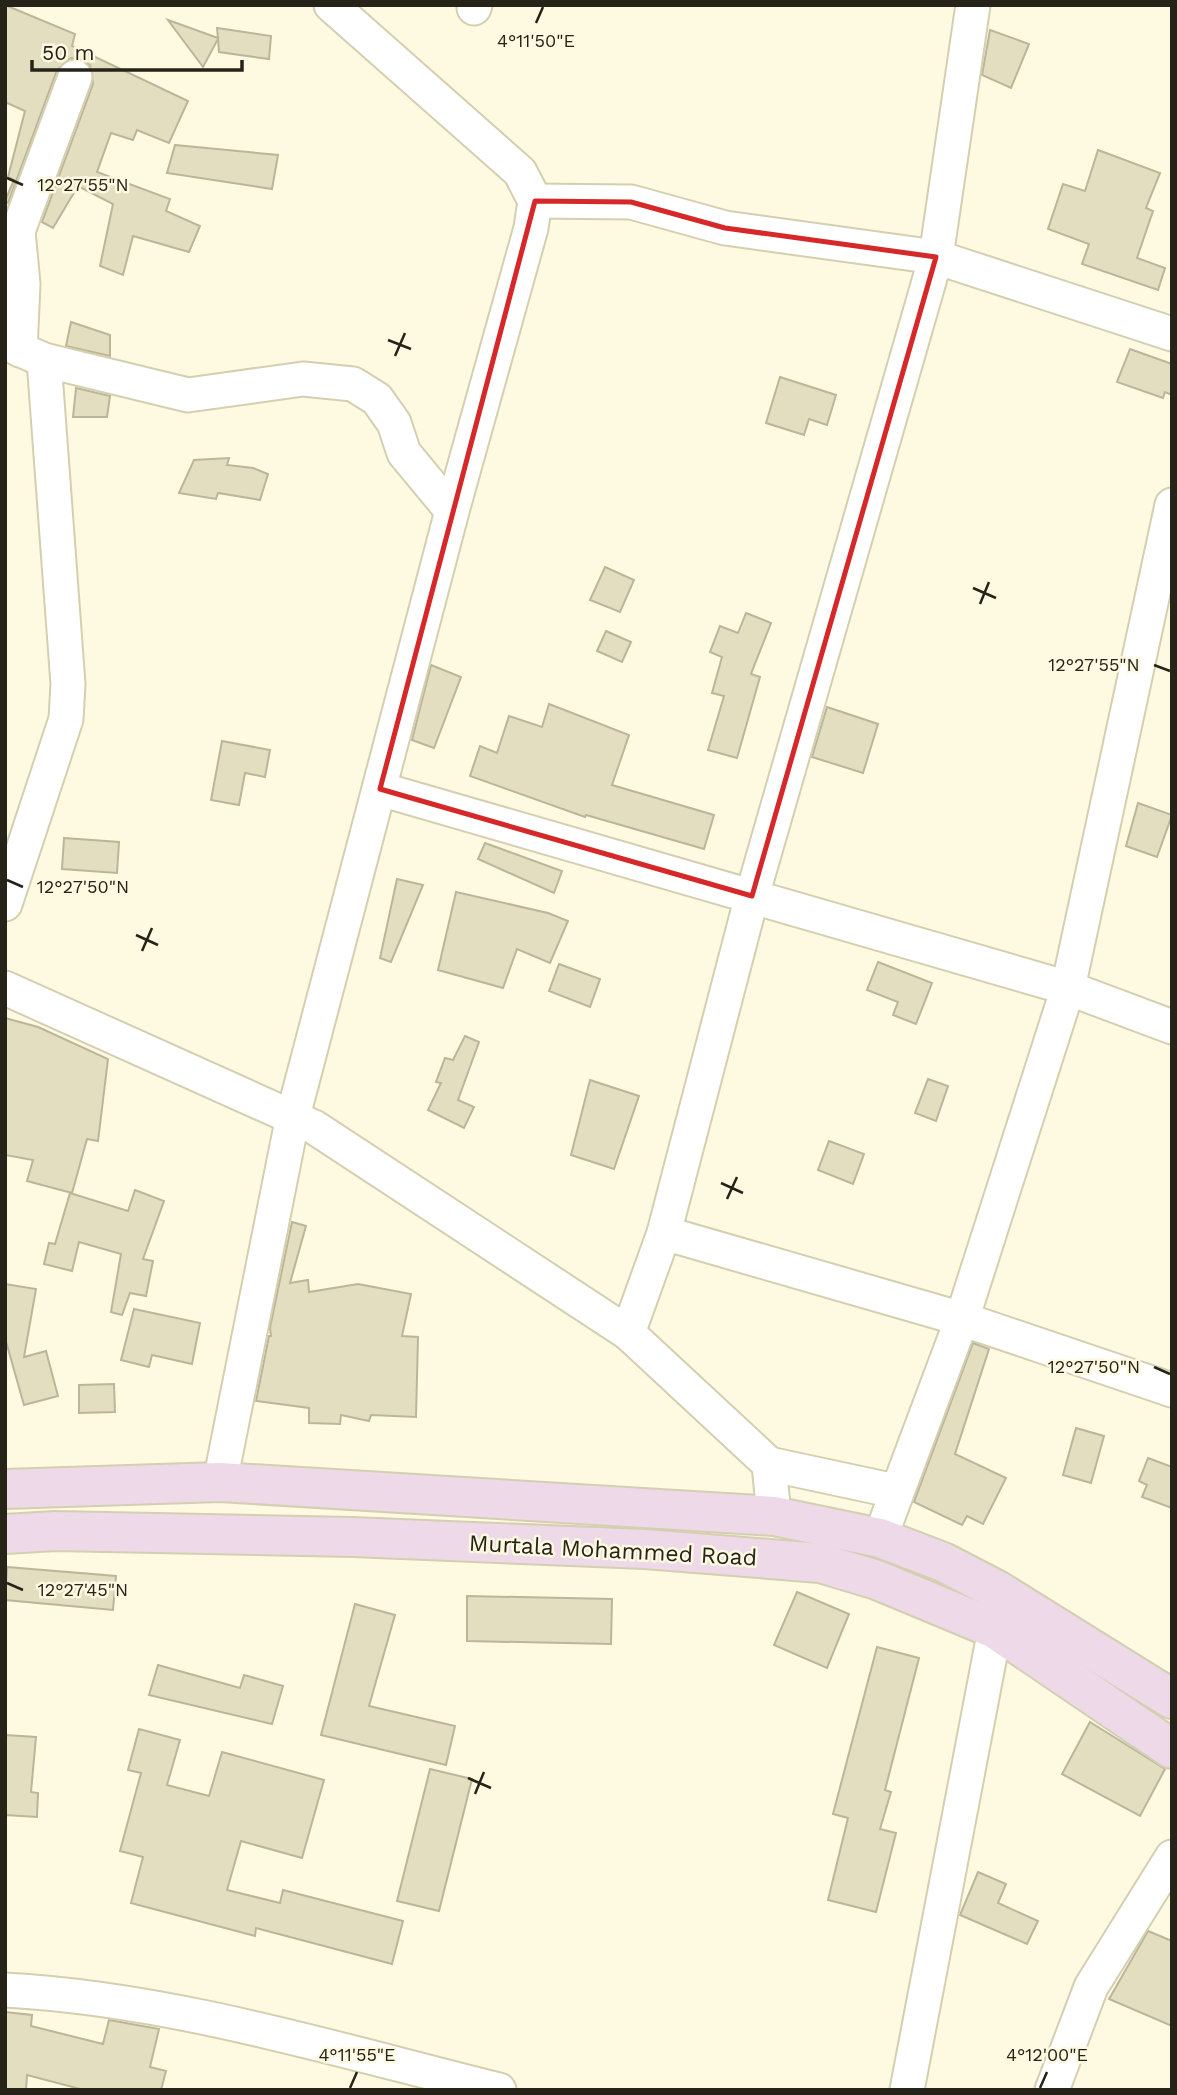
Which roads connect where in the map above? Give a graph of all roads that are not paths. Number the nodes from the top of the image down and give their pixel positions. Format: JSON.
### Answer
{"nodes":[{"id":1,"x":331,"y":5,"type":"edge"},
{"id":2,"x":973,"y":5,"type":"edge"},
{"id":3,"x":75,"y":77,"type":"dead end"},
{"id":4,"x":534,"y":201,"type":"junction"},
{"id":5,"x":12,"y":240,"type":"edge"},
{"id":6,"x":936,"y":257,"type":"junction"},
{"id":7,"x":1172,"y":334,"type":"edge"},
{"id":8,"x":23,"y":351,"type":"edge"},
{"id":9,"x":1172,"y":505,"type":"edge"},
{"id":10,"x":452,"y":511,"type":"junction"},
{"id":11,"x":380,"y":789,"type":"junction"},
{"id":12,"x":752,"y":896,"type":"junction"},
{"id":13,"x":5,"y":904,"type":"edge"},
{"id":14,"x":5,"y":988,"type":"edge"},
{"id":15,"x":1068,"y":988,"type":"junction"},
{"id":16,"x":1172,"y":1027,"type":"edge"},
{"id":17,"x":293,"y":1116,"type":"junction"},
{"id":18,"x":664,"y":1233,"type":"junction"},
{"id":19,"x":962,"y":1320,"type":"junction"},
{"id":20,"x":628,"y":1333,"type":"junction"},
{"id":21,"x":1172,"y":1390,"type":"edge"},
{"id":22,"x":769,"y":1464,"type":"junction"},
{"id":23,"x":220,"y":1482,"type":"junction"},
{"id":24,"x":5,"y":1489,"type":"edge"},
{"id":25,"x":895,"y":1492,"type":"junction"},
{"id":26,"x":774,"y":1516,"type":"junction"},
{"id":27,"x":5,"y":1534,"type":"edge"},
{"id":28,"x":880,"y":1538,"type":"junction"},
{"id":29,"x":995,"y":1629,"type":"junction"},
{"id":30,"x":1069,"y":1656,"type":"junction"},
{"id":31,"x":1172,"y":1699,"type":"edge"},
{"id":32,"x":1172,"y":1749,"type":"edge"},
{"id":33,"x":1172,"y":1857,"type":"edge"},
{"id":34,"x":5,"y":1990,"type":"edge"},
{"id":35,"x":499,"y":2090,"type":"edge"},
{"id":36,"x":908,"y":2090,"type":"edge"},
{"id":37,"x":1052,"y":2090,"type":"edge"}],
"edges":[{"from":1,"to":4,"type":"street"},
{"from":2,"to":6,"type":"street"},
{"from":3,"to":5,"type":"street"},
{"from":4,"to":6,"type":"street"},
{"from":4,"to":10,"type":"street"},
{"from":5,"to":8,"type":"street"},
{"from":6,"to":7,"type":"street"},
{"from":6,"to":12,"type":"street"},
{"from":8,"to":10,"type":"street"},
{"from":8,"to":13,"type":"street"},
{"from":9,"to":15,"type":"street"},
{"from":10,"to":11,"type":"street"},
{"from":11,"to":12,"type":"street"},
{"from":11,"to":17,"type":"street"},
{"from":12,"to":15,"type":"street"},
{"from":12,"to":18,"type":"street"},
{"from":14,"to":17,"type":"street"},
{"from":15,"to":16,"type":"street"},
{"from":15,"to":19,"type":"street"},
{"from":17,"to":20,"type":"street"},
{"from":17,"to":23,"type":"street"},
{"from":18,"to":19,"type":"street"},
{"from":18,"to":20,"type":"street"},
{"from":19,"to":21,"type":"street"},
{"from":19,"to":25,"type":"street"},
{"from":20,"to":22,"type":"street"},
{"from":22,"to":25,"type":"street"},
{"from":22,"to":26,"type":"street"},
{"from":23,"to":24,"type":"main road","name":"Murtala Mohammed Road"},
{"from":23,"to":26,"type":"main road","name":"Murtala Mohammed Road"},
{"from":25,"to":28,"type":"street"},
{"from":26,"to":28,"type":"main road","name":"Murtala Mohammed Road"},
{"from":27,"to":29,"type":"main road","name":"Murtala Mohammed Road"},
{"from":28,"to":30,"type":"main road","name":"Murtala Mohammed Road"},
{"from":29,"to":30,"type":"main road","name":"Murtala Mohammed Road"},
{"from":29,"to":36,"type":"street"},
{"from":30,"to":31,"type":"main road","name":"Murtala Mohammed Road"},
{"from":30,"to":32,"type":"main road","name":"Murtala Mohammed Road"},
{"from":33,"to":37,"type":"street"},
{"from":34,"to":35,"type":"street"}]}
